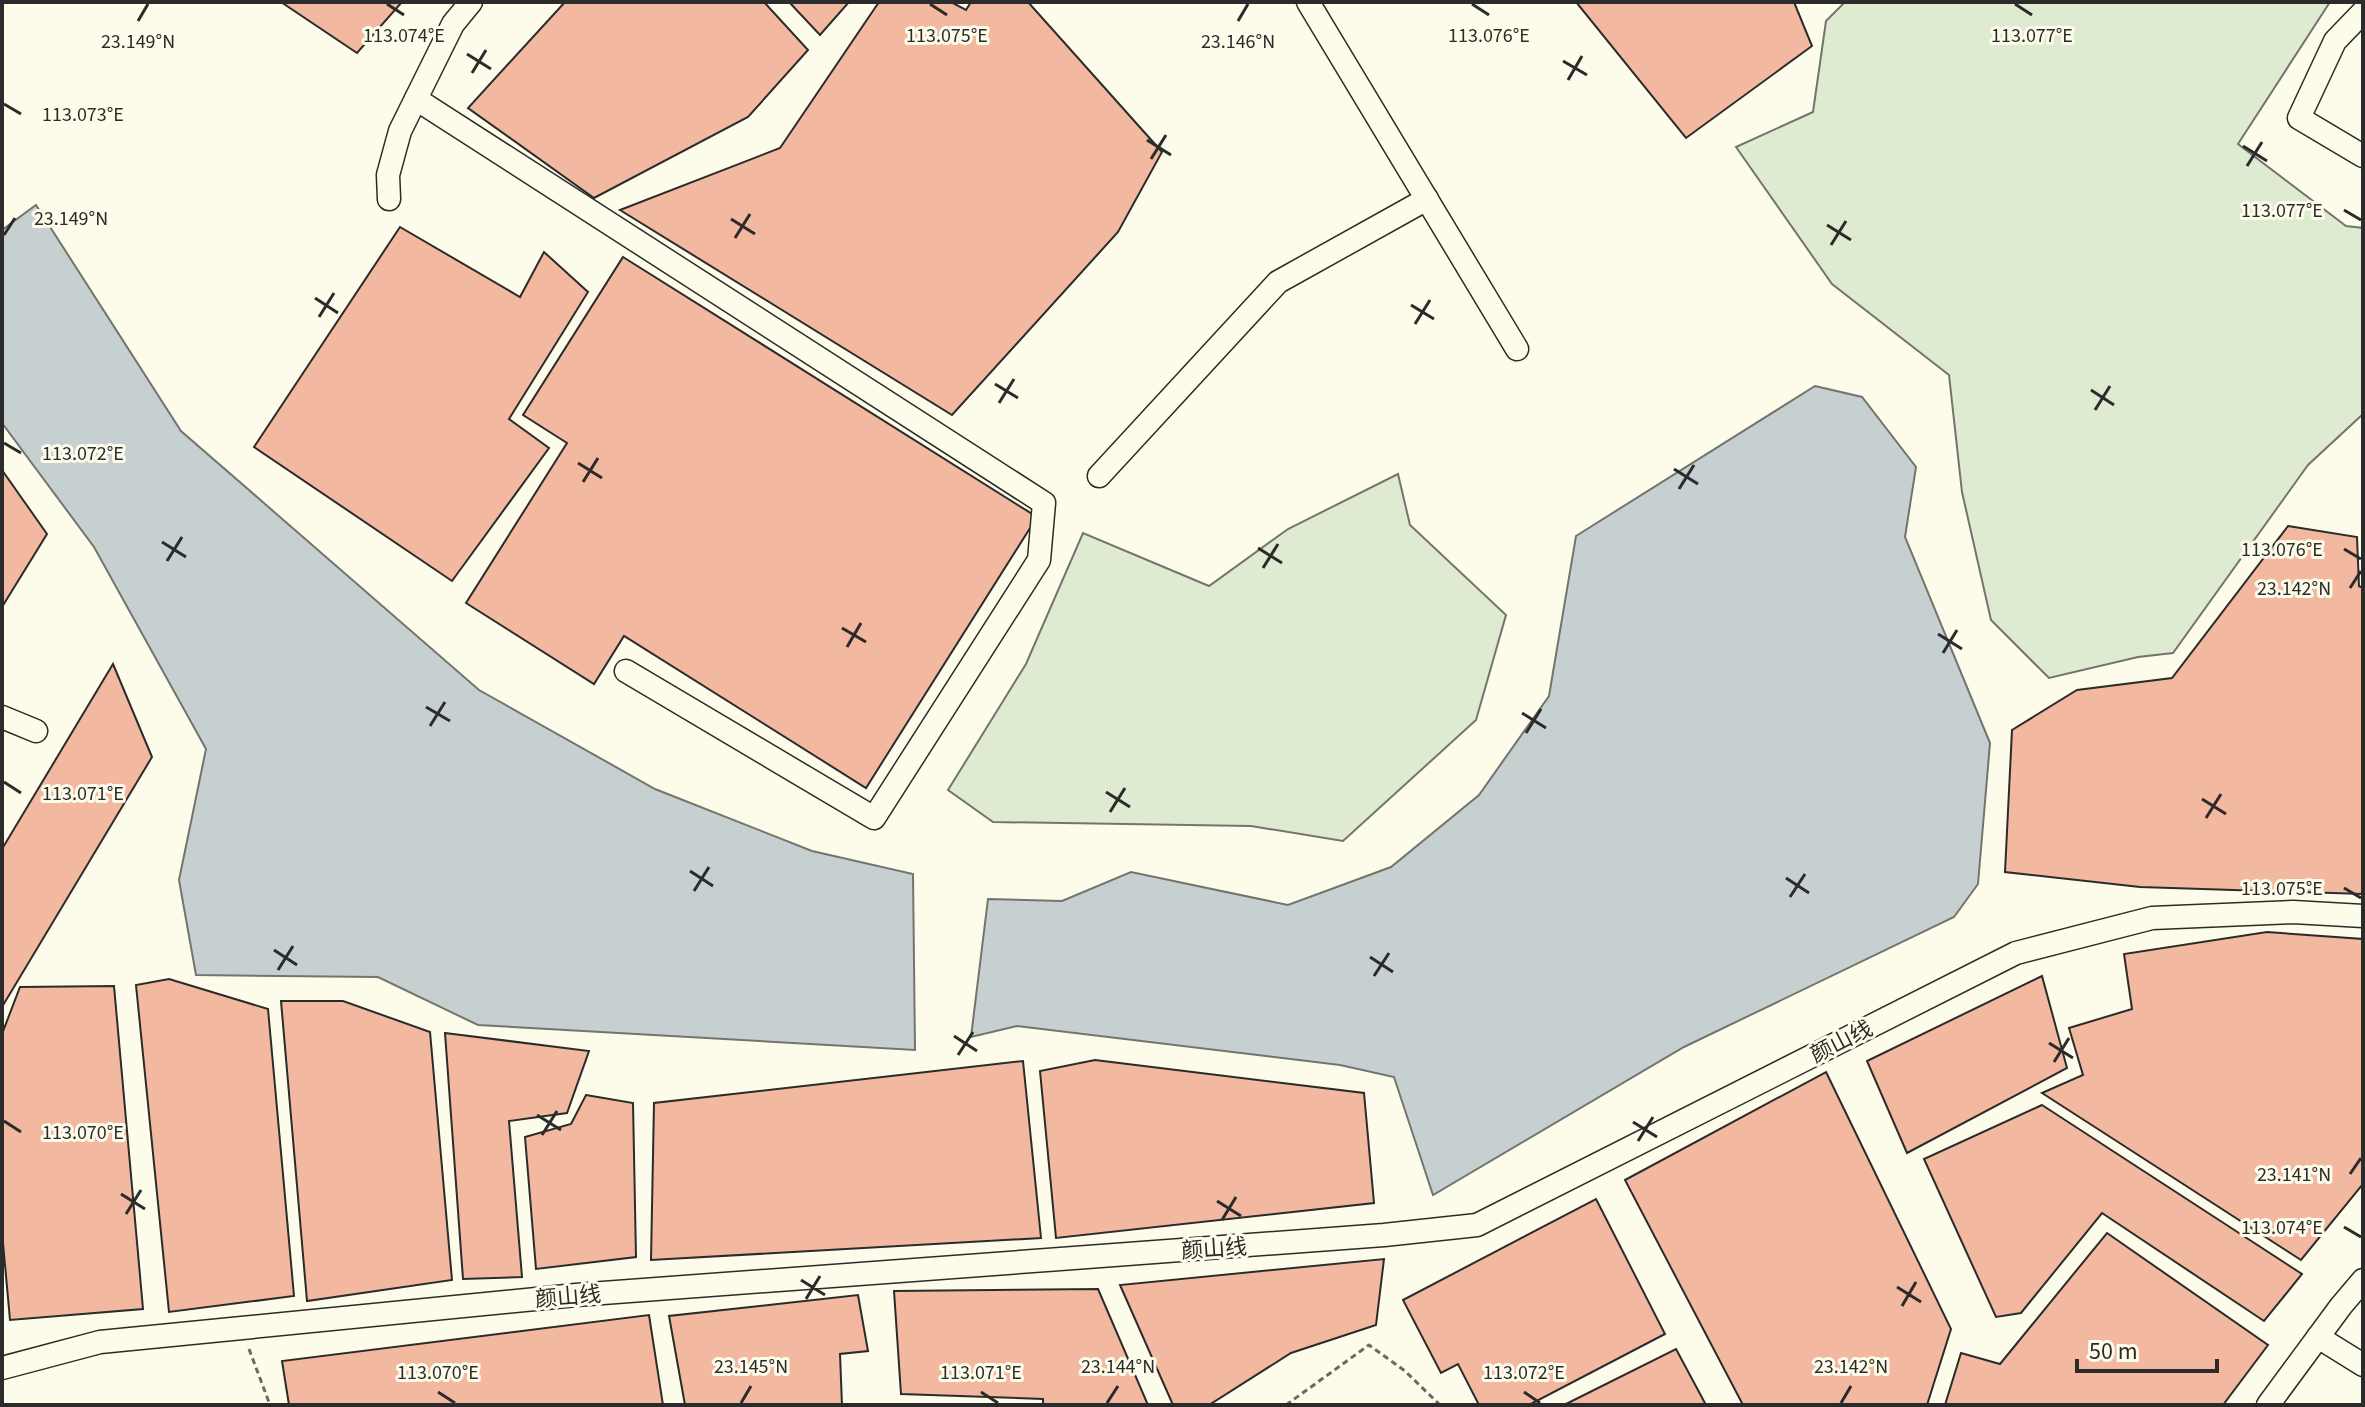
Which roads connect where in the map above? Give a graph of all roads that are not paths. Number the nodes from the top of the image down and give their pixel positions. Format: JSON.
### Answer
{"nodes":[{"id":1,"x":471,"y":2,"type":"edge"},
{"id":2,"x":1308,"y":2,"type":"edge"},
{"id":3,"x":2363,"y":12,"type":"edge"},
{"id":4,"x":416,"y":99,"type":"junction"},
{"id":5,"x":2363,"y":156,"type":"edge"},
{"id":6,"x":389,"y":199,"type":"dead end"},
{"id":7,"x":1427,"y":199,"type":"junction"},
{"id":8,"x":1517,"y":349,"type":"dead end"},
{"id":9,"x":1099,"y":476,"type":"dead end"},
{"id":10,"x":626,"y":671,"type":"dead end"},
{"id":11,"x":2,"y":717,"type":"edge"},
{"id":12,"x":36,"y":731,"type":"dead end"},
{"id":13,"x":2363,"y":916,"type":"edge"},
{"id":14,"x":2363,"y":1280,"type":"edge"},
{"id":15,"x":2318,"y":1337,"type":"junction"},
{"id":16,"x":4,"y":1360,"type":"edge"},
{"id":17,"x":2363,"y":1365,"type":"edge"},
{"id":18,"x":2268,"y":1405,"type":"edge"}],
"edges":[{"from":1,"to":4,"type":"street"},
{"from":2,"to":7,"type":"street"},
{"from":3,"to":5,"type":"street"},
{"from":4,"to":6,"type":"street"},
{"from":4,"to":10,"type":"street"},
{"from":7,"to":8,"type":"street"},
{"from":7,"to":9,"type":"street"},
{"from":11,"to":12,"type":"street"},
{"from":13,"to":16,"type":"street","name":"颜山线"},
{"from":14,"to":15,"type":"street"},
{"from":15,"to":17,"type":"street"},
{"from":15,"to":18,"type":"street"}]}
